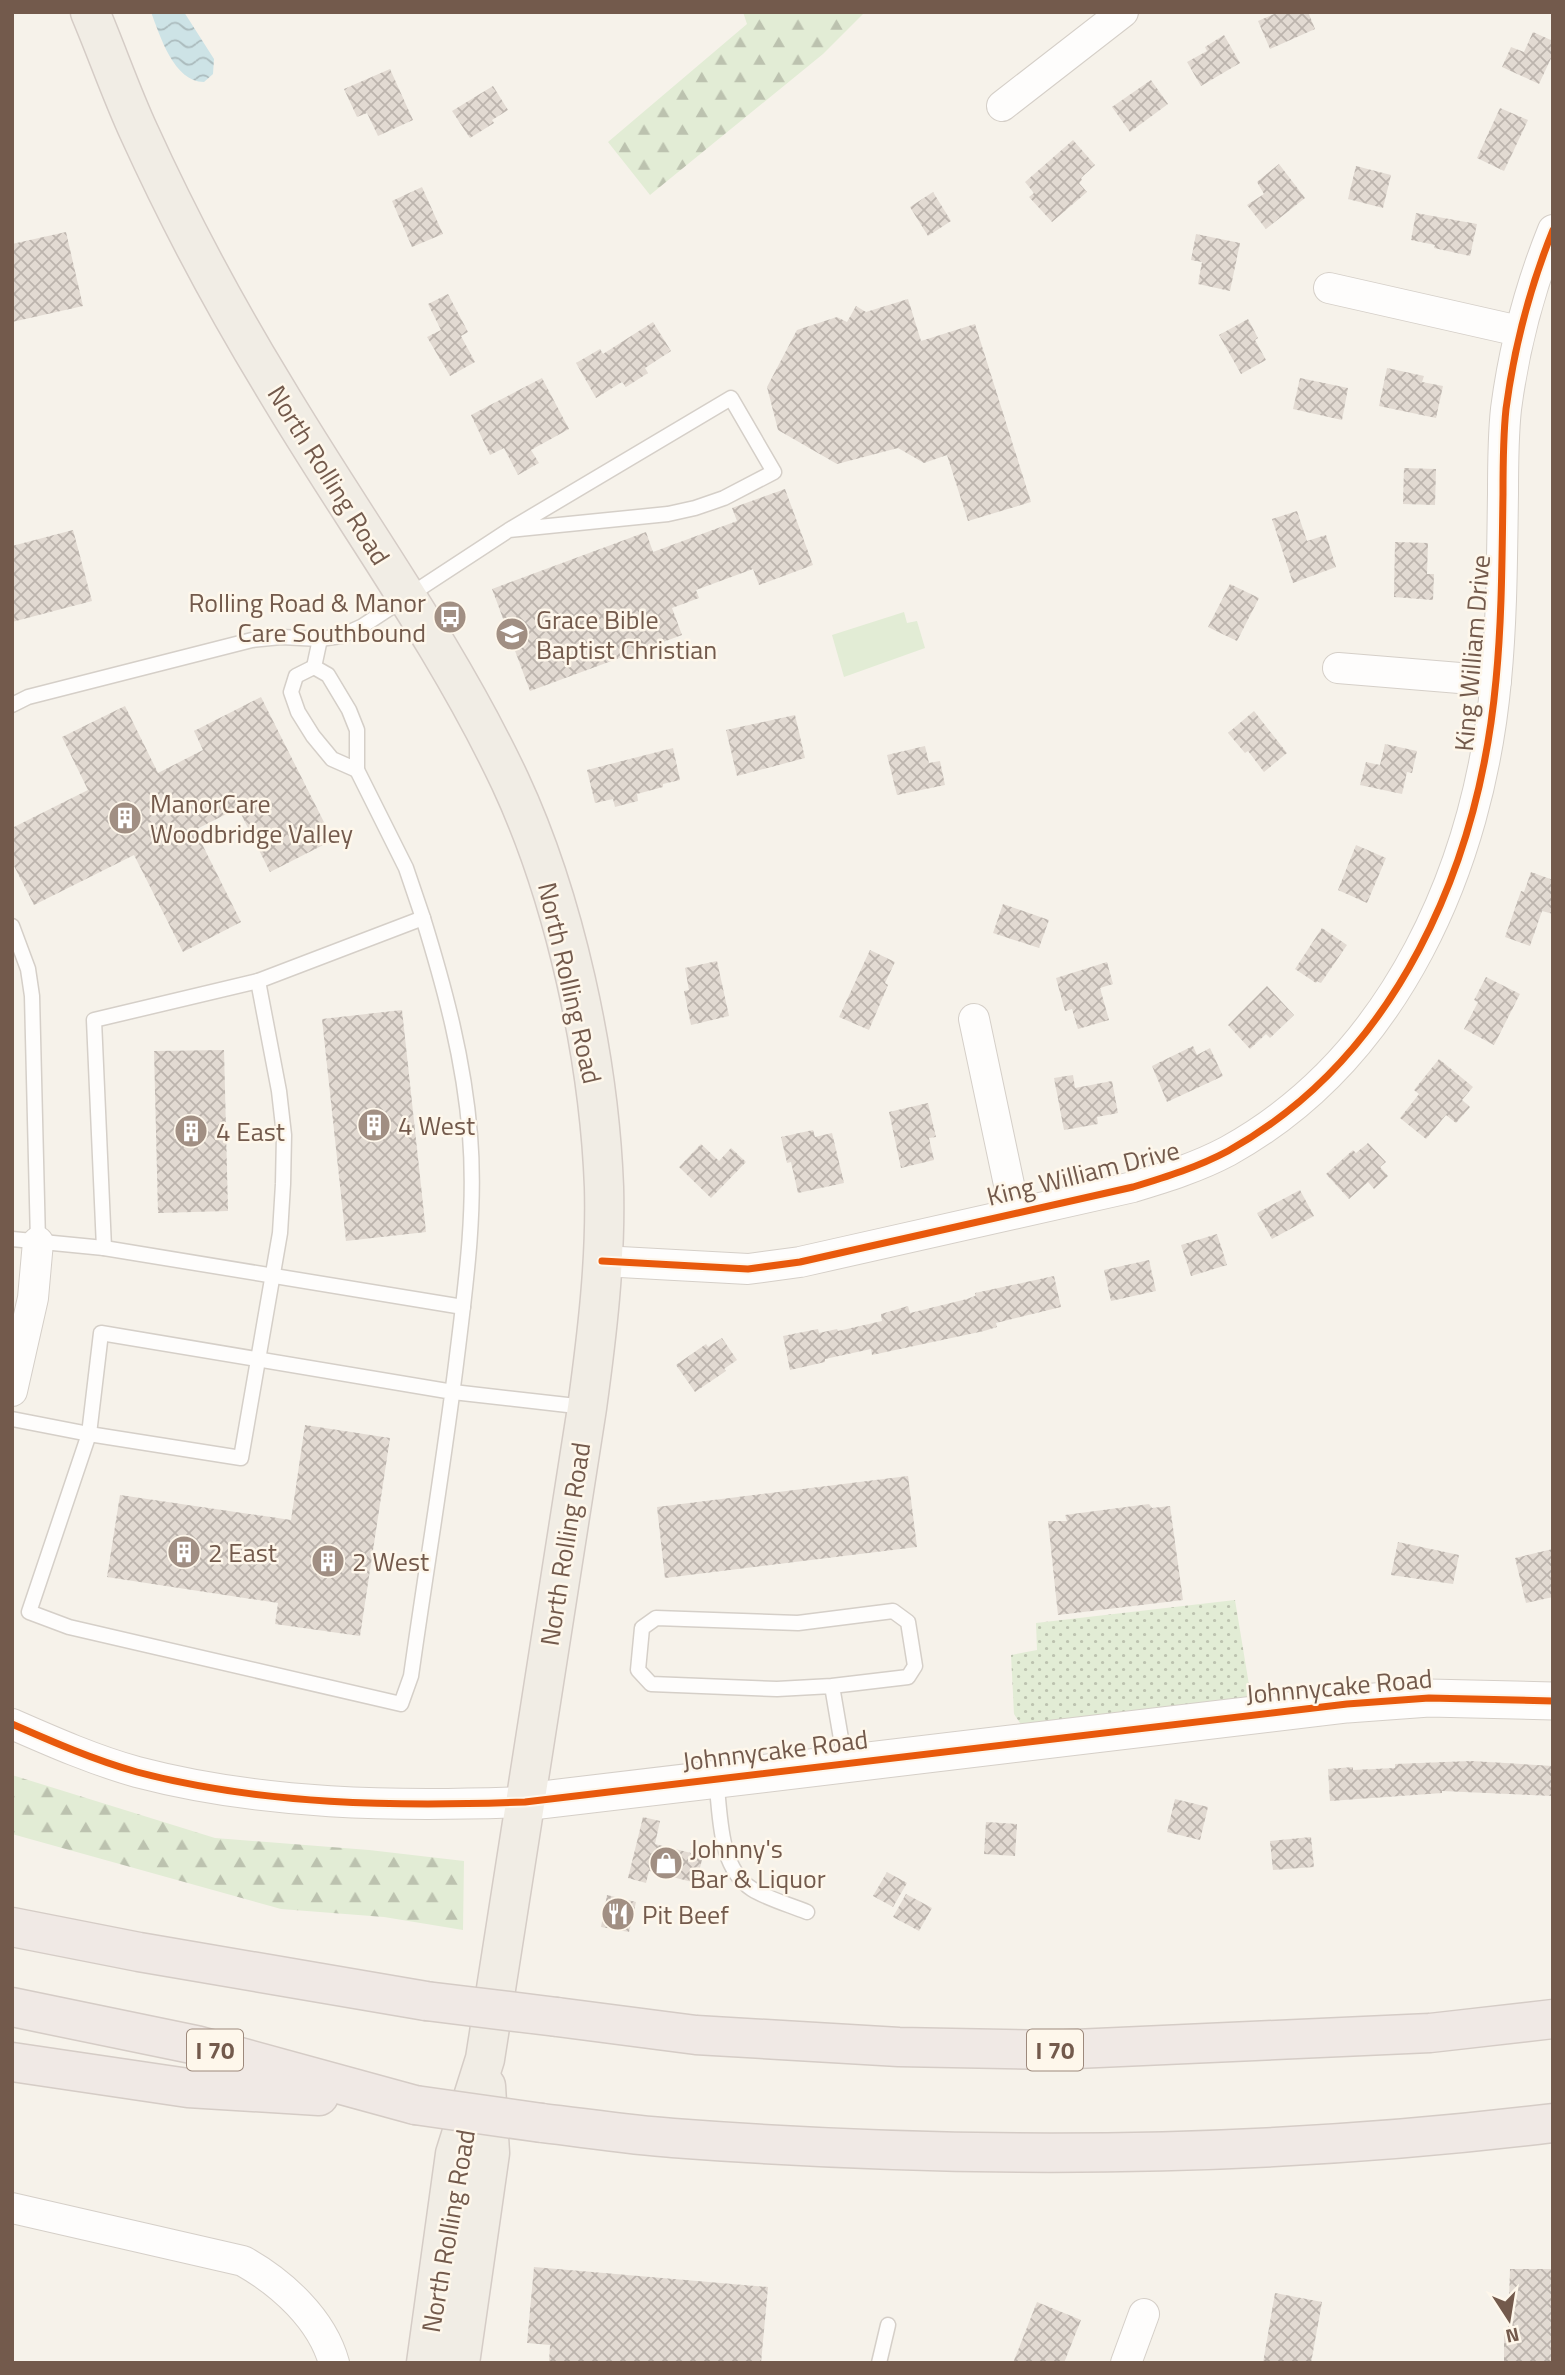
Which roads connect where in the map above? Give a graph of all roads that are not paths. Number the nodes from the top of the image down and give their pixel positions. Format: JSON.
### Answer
{"nodes":[{"id":1,"x":90,"y":12,"type":"edge"},
{"id":2,"x":1123,"y":12,"type":"edge"},
{"id":3,"x":1002,"y":106,"type":"dead end"},
{"id":4,"x":1553,"y":230,"type":"edge"},
{"id":5,"x":1329,"y":288,"type":"dead end"},
{"id":6,"x":1519,"y":331,"type":"junction"},
{"id":7,"x":509,"y":530,"type":"junction"},
{"id":8,"x":407,"y":598,"type":"junction"},
{"id":9,"x":320,"y":639,"type":"junction"},
{"id":10,"x":314,"y":667,"type":"junction"},
{"id":11,"x":1338,"y":668,"type":"dead end"},
{"id":12,"x":1496,"y":681,"type":"junction"},
{"id":13,"x":12,"y":705,"type":"edge"},
{"id":14,"x":357,"y":770,"type":"junction"},
{"id":15,"x":423,"y":918,"type":"junction"},
{"id":16,"x":12,"y":926,"type":"edge"},
{"id":17,"x":258,"y":981,"type":"junction"},
{"id":18,"x":974,"y":1019,"type":"dead end"},
{"id":19,"x":1015,"y":1213,"type":"junction"},
{"id":20,"x":25,"y":1240,"type":"edge"},
{"id":21,"x":104,"y":1248,"type":"junction"},
{"id":22,"x":602,"y":1261,"type":"junction"},
{"id":23,"x":273,"y":1275,"type":"junction"},
{"id":24,"x":463,"y":1307,"type":"junction"},
{"id":25,"x":257,"y":1358,"type":"junction"},
{"id":26,"x":12,"y":1391,"type":"edge"},
{"id":27,"x":453,"y":1392,"type":"junction"},
{"id":28,"x":587,"y":1408,"type":"junction"},
{"id":29,"x":12,"y":1419,"type":"edge"},
{"id":30,"x":89,"y":1434,"type":"junction"},
{"id":31,"x":832,"y":1686,"type":"junction"},
{"id":32,"x":1553,"y":1701,"type":"edge"},
{"id":33,"x":12,"y":1724,"type":"edge"},
{"id":34,"x":845,"y":1763,"type":"junction"},
{"id":35,"x":715,"y":1779,"type":"junction"},
{"id":36,"x":525,"y":1802,"type":"junction"},
{"id":37,"x":12,"y":1908,"type":"edge"},
{"id":38,"x":807,"y":1912,"type":"dead end"},
{"id":39,"x":12,"y":1927,"type":"edge"},
{"id":40,"x":139,"y":1952,"type":"junction"},
{"id":41,"x":12,"y":2007,"type":"edge"},
{"id":42,"x":1553,"y":2019,"type":"edge"},
{"id":43,"x":485,"y":2059,"type":"junction"},
{"id":44,"x":12,"y":2062,"type":"edge"},
{"id":45,"x":415,"y":2105,"type":"junction"},
{"id":46,"x":1553,"y":2123,"type":"edge"},
{"id":47,"x":12,"y":2208,"type":"edge"},
{"id":48,"x":1144,"y":2314,"type":"dead end"},
{"id":49,"x":888,"y":2325,"type":"dead end"},
{"id":50,"x":334,"y":2363,"type":"edge"},
{"id":51,"x":426,"y":2363,"type":"edge"},
{"id":52,"x":460,"y":2363,"type":"edge"},
{"id":53,"x":879,"y":2363,"type":"edge"},
{"id":54,"x":1126,"y":2363,"type":"edge"}],
"edges":[{"from":1,"to":8,"type":"main road","name":"North Rolling Road"},
{"from":2,"to":3,"type":"street"},
{"from":4,"to":6,"type":"street","name":"King William Drive"},
{"from":5,"to":6,"type":"street"},
{"from":6,"to":12,"type":"street","name":"King William Drive"},
{"from":7,"to":7,"type":"lane"},
{"from":7,"to":8,"type":"lane"},
{"from":8,"to":9,"type":"lane"},
{"from":8,"to":22,"type":"main road","name":"North Rolling Road"},
{"from":9,"to":10,"type":"lane"},
{"from":9,"to":13,"type":"lane"},
{"from":10,"to":14,"type":"lane"},
{"from":10,"to":14,"type":"lane"},
{"from":11,"to":12,"type":"street"},
{"from":12,"to":19,"type":"street","name":"King William Drive"},
{"from":14,"to":15,"type":"lane"},
{"from":15,"to":17,"type":"lane"},
{"from":15,"to":24,"type":"lane"},
{"from":16,"to":20,"type":"lane"},
{"from":17,"to":21,"type":"lane"},
{"from":17,"to":23,"type":"lane"},
{"from":18,"to":19,"type":"street"},
{"from":19,"to":22,"type":"street","name":"King William Drive"},
{"from":20,"to":21,"type":"lane"},
{"from":20,"to":26,"type":"street"},
{"from":21,"to":23,"type":"lane"},
{"from":22,"to":28,"type":"main road","name":"North Rolling Road"},
{"from":23,"to":24,"type":"lane"},
{"from":23,"to":25,"type":"lane"},
{"from":24,"to":27,"type":"lane"},
{"from":25,"to":27,"type":"lane"},
{"from":25,"to":30,"type":"lane"},
{"from":25,"to":30,"type":"lane"},
{"from":27,"to":28,"type":"lane"},
{"from":27,"to":30,"type":"lane"},
{"from":28,"to":36,"type":"main road","name":"North Rolling Road"},
{"from":29,"to":30,"type":"lane"},
{"from":31,"to":31,"type":"lane"},
{"from":31,"to":34,"type":"lane"},
{"from":32,"to":34,"type":"street","name":"Johnnycake Road"},
{"from":33,"to":36,"type":"street","name":"Johnnycake Road"},
{"from":34,"to":35,"type":"street","name":"Johnnycake Road"},
{"from":35,"to":36,"type":"street","name":"Johnnycake Road"},
{"from":35,"to":38,"type":"lane"},
{"from":36,"to":43,"type":"main road","name":"North Rolling Road"},
{"from":37,"to":40,"type":"highway"},
{"from":39,"to":40,"type":"highway","number":"I 70"},
{"from":40,"to":42,"type":"highway","number":"I 70","bridge":true},
{"from":41,"to":45,"type":"highway","number":"I 70"},
{"from":43,"to":51,"type":"main road","name":"North Rolling Road"},
{"from":43,"to":52,"type":"main road","name":"North Rolling Road"},
{"from":44,"to":45,"type":"highway"},
{"from":45,"to":46,"type":"highway","number":"I 70","bridge":true},
{"from":47,"to":50,"type":"street"},
{"from":48,"to":54,"type":"street"},
{"from":49,"to":53,"type":"lane"}]}
